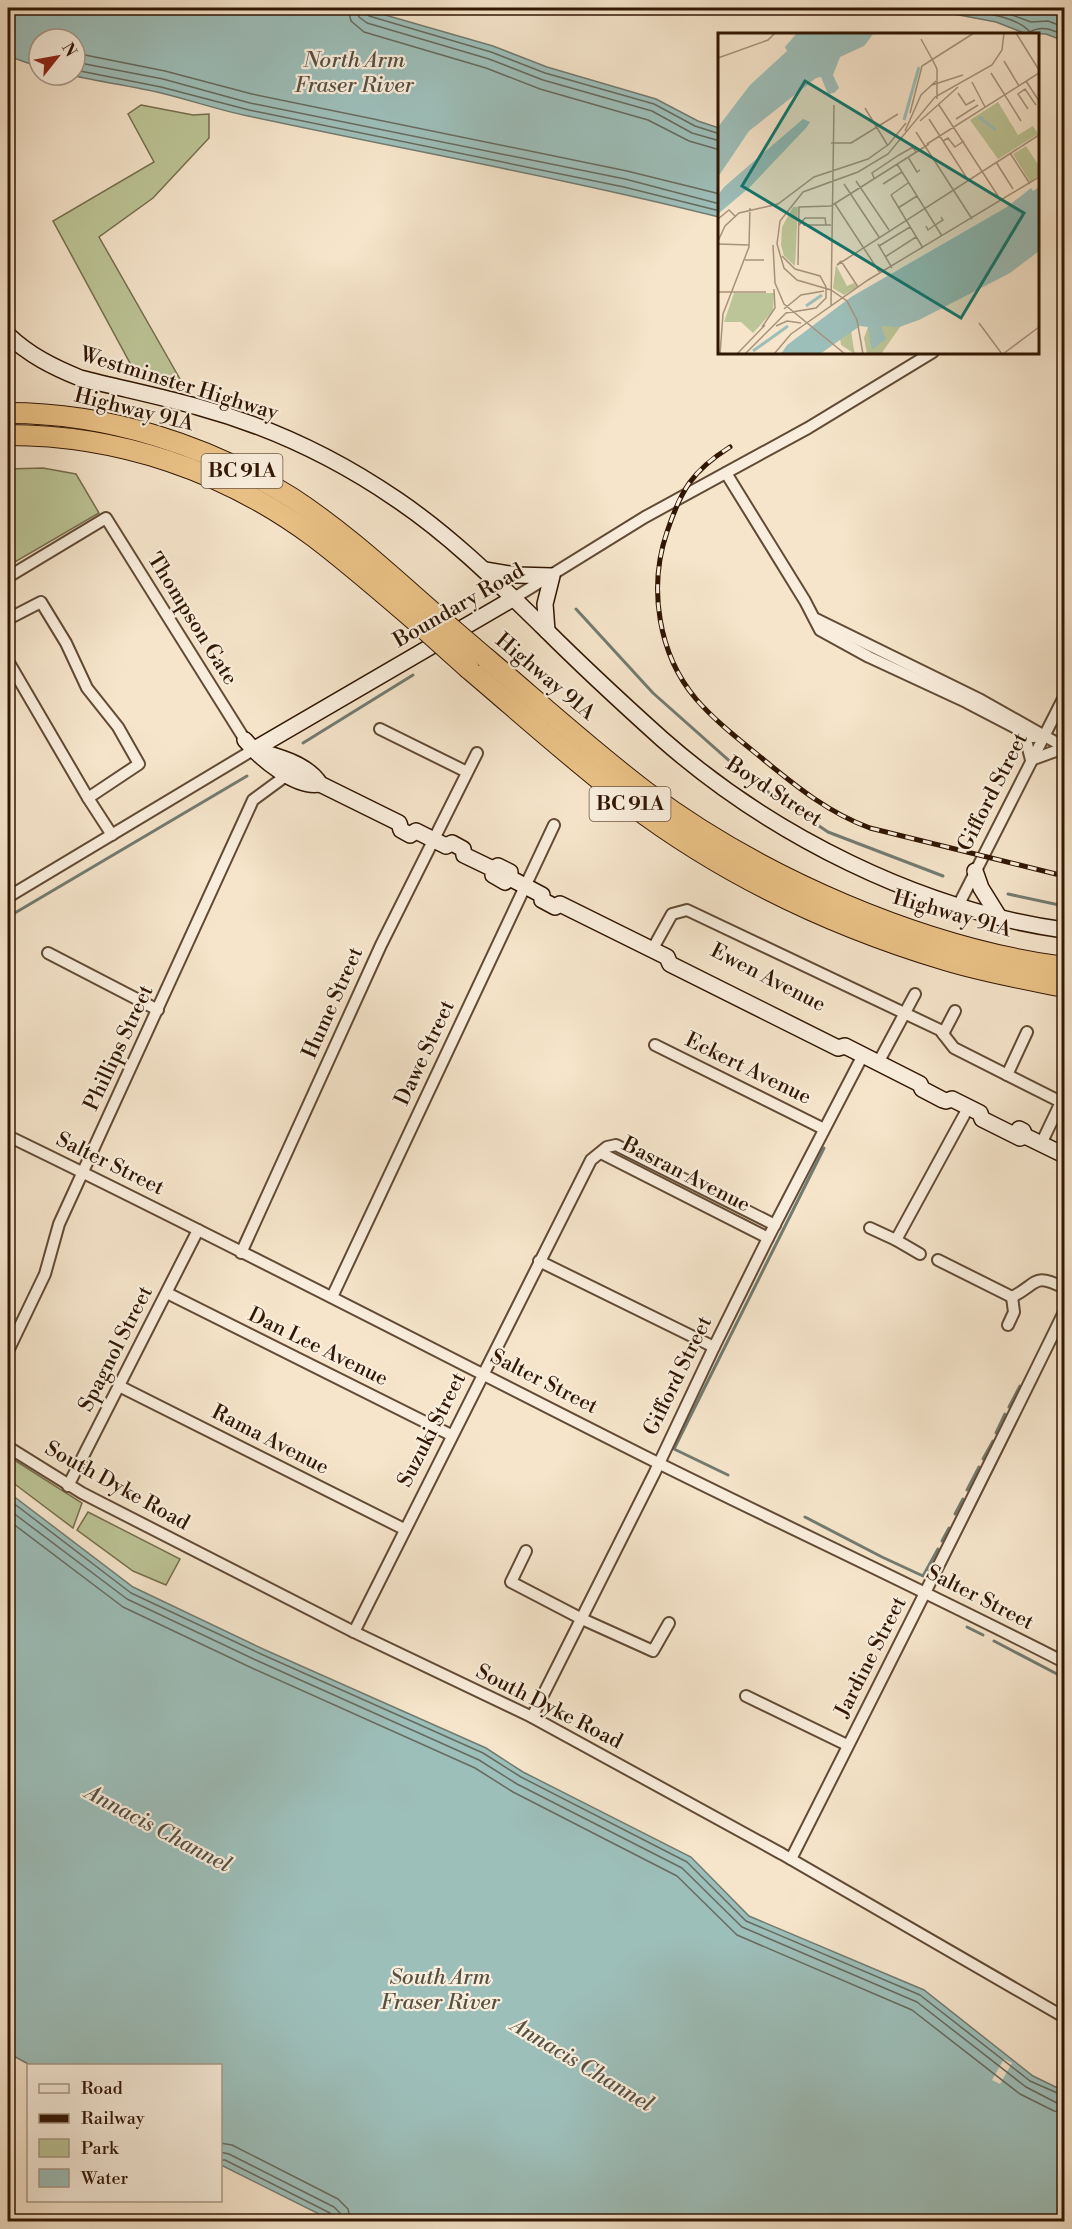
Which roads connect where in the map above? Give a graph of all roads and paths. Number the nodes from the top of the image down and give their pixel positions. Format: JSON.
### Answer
{"nodes":[{"id":1,"x":8,"y":335,"type":"edge"},
{"id":2,"x":930,"y":354,"type":"edge"},
{"id":3,"x":8,"y":413,"type":"edge"},
{"id":4,"x":8,"y":435,"type":"edge"},
{"id":5,"x":86,"y":440,"type":"junction"},
{"id":6,"x":8,"y":444,"type":"edge"},
{"id":7,"x":726,"y":473,"type":"junction"},
{"id":8,"x":485,"y":570,"type":"junction"},
{"id":9,"x":552,"y":576,"type":"junction"},
{"id":10,"x":8,"y":577,"type":"edge"},
{"id":11,"x":514,"y":598,"type":"junction"},
{"id":12,"x":8,"y":619,"type":"edge"},
{"id":13,"x":816,"y":619,"type":"junction"},
{"id":14,"x":428,"y":620,"type":"junction"},
{"id":15,"x":546,"y":631,"type":"junction"},
{"id":16,"x":8,"y":661,"type":"edge"},
{"id":17,"x":1065,"y":697,"type":"edge"},
{"id":18,"x":380,"y":729,"type":"dead end"},
{"id":19,"x":289,"y":730,"type":"junction"},
{"id":20,"x":1024,"y":732,"type":"junction"},
{"id":21,"x":1043,"y":736,"type":"junction"},
{"id":22,"x":249,"y":745,"type":"junction"},
{"id":23,"x":1065,"y":747,"type":"edge"},
{"id":24,"x":477,"y":753,"type":"dead end"},
{"id":25,"x":283,"y":759,"type":"junction"},
{"id":26,"x":1031,"y":760,"type":"junction"},
{"id":27,"x":467,"y":772,"type":"junction"},
{"id":28,"x":287,"y":775,"type":"junction"},
{"id":29,"x":320,"y":784,"type":"junction"},
{"id":30,"x":88,"y":798,"type":"junction"},
{"id":31,"x":554,"y":825,"type":"dead end"},
{"id":32,"x":112,"y":835,"type":"junction"},
{"id":33,"x":440,"y":843,"type":"junction"},
{"id":34,"x":975,"y":871,"type":"junction"},
{"id":35,"x":525,"y":886,"type":"junction"},
{"id":36,"x":8,"y":897,"type":"edge"},
{"id":37,"x":958,"y":906,"type":"junction"},
{"id":38,"x":999,"y":917,"type":"junction"},
{"id":39,"x":1065,"y":930,"type":"edge"},
{"id":40,"x":652,"y":950,"type":"junction"},
{"id":41,"x":48,"y":953,"type":"dead end"},
{"id":42,"x":1061,"y":966,"type":"edge"},
{"id":43,"x":997,"y":974,"type":"junction"},
{"id":44,"x":1065,"y":987,"type":"edge"},
{"id":45,"x":915,"y":994,"type":"dead end"},
{"id":46,"x":1065,"y":998,"type":"edge"},
{"id":47,"x":158,"y":1010,"type":"junction"},
{"id":48,"x":955,"y":1011,"type":"dead end"},
{"id":49,"x":904,"y":1014,"type":"junction"},
{"id":50,"x":1027,"y":1032,"type":"dead end"},
{"id":51,"x":944,"y":1034,"type":"junction"},
{"id":52,"x":655,"y":1045,"type":"dead end"},
{"id":53,"x":863,"y":1055,"type":"junction"},
{"id":54,"x":878,"y":1063,"type":"junction"},
{"id":55,"x":1006,"y":1075,"type":"junction"},
{"id":56,"x":1063,"y":1099,"type":"edge"},
{"id":57,"x":974,"y":1111,"type":"junction"},
{"id":58,"x":824,"y":1128,"type":"junction"},
{"id":59,"x":8,"y":1136,"type":"edge"},
{"id":60,"x":1041,"y":1144,"type":"junction"},
{"id":61,"x":601,"y":1153,"type":"junction"},
{"id":62,"x":1065,"y":1155,"type":"edge"},
{"id":63,"x":83,"y":1173,"type":"junction"},
{"id":64,"x":775,"y":1225,"type":"junction"},
{"id":65,"x":870,"y":1228,"type":"dead end"},
{"id":66,"x":198,"y":1230,"type":"junction"},
{"id":67,"x":768,"y":1238,"type":"junction"},
{"id":68,"x":896,"y":1240,"type":"junction"},
{"id":69,"x":242,"y":1253,"type":"junction"},
{"id":70,"x":920,"y":1254,"type":"dead end"},
{"id":71,"x":938,"y":1260,"type":"dead end"},
{"id":72,"x":539,"y":1261,"type":"junction"},
{"id":73,"x":1065,"y":1288,"type":"edge"},
{"id":74,"x":167,"y":1293,"type":"junction"},
{"id":75,"x":332,"y":1297,"type":"junction"},
{"id":76,"x":1012,"y":1297,"type":"junction"},
{"id":77,"x":1065,"y":1312,"type":"edge"},
{"id":78,"x":1008,"y":1325,"type":"dead end"},
{"id":79,"x":714,"y":1347,"type":"junction"},
{"id":80,"x":8,"y":1351,"type":"edge"},
{"id":81,"x":483,"y":1373,"type":"junction"},
{"id":82,"x":119,"y":1386,"type":"junction"},
{"id":83,"x":451,"y":1435,"type":"junction"},
{"id":84,"x":8,"y":1447,"type":"edge"},
{"id":85,"x":658,"y":1462,"type":"junction"},
{"id":86,"x":68,"y":1486,"type":"junction"},
{"id":87,"x":404,"y":1529,"type":"junction"},
{"id":88,"x":526,"y":1551,"type":"dead end"},
{"id":89,"x":926,"y":1592,"type":"junction"},
{"id":90,"x":582,"y":1619,"type":"junction"},
{"id":91,"x":669,"y":1623,"type":"dead end"},
{"id":92,"x":354,"y":1632,"type":"junction"},
{"id":93,"x":1065,"y":1662,"type":"edge"},
{"id":94,"x":746,"y":1696,"type":"dead end"},
{"id":95,"x":532,"y":1716,"type":"junction"},
{"id":96,"x":847,"y":1745,"type":"junction"},
{"id":97,"x":791,"y":1859,"type":"junction"},
{"id":98,"x":1065,"y":2017,"type":"edge"}],
"edges":[{"from":1,"to":8,"type":"main road","name":"Westminster Highway"},
{"from":2,"to":7,"type":"street","name":"Boundary Road"},
{"from":3,"to":14,"type":"highway","name":"Highway 91A","number":"BC 91A"},
{"from":4,"to":5,"type":"highway","name":"Highway 91A","number":"BC 91A"},
{"from":5,"to":6,"type":"highway"},
{"from":5,"to":14,"type":"highway","name":"Highway 91A","number":"BC 91A"},
{"from":7,"to":9,"type":"street","name":"Boundary Road"},
{"from":7,"to":13,"type":"street"},
{"from":8,"to":9,"type":"main road"},
{"from":8,"to":11,"type":"main road","name":"Westminster Highway"},
{"from":9,"to":11,"type":"street","name":"Boundary Road"},
{"from":9,"to":15,"type":"main road"},
{"from":10,"to":22,"type":"street","name":"Thompson Gate"},
{"from":11,"to":15,"type":"main road","name":"Boyd Street"},
{"from":11,"to":19,"type":"main road","name":"Boundary Road"},
{"from":12,"to":30,"type":"street"},
{"from":13,"to":20,"type":"street"},
{"from":13,"to":21,"type":"street"},
{"from":14,"to":42,"type":"highway","name":"Highway 91A","number":"BC 91A","bridge":true},
{"from":14,"to":43,"type":"highway","name":"Highway 91A","number":"BC 91A","bridge":true},
{"from":15,"to":37,"type":"main road","name":"Boyd Street"},
{"from":16,"to":30,"type":"street"},
{"from":17,"to":21,"type":"street","name":"Gifford Street"},
{"from":18,"to":27,"type":"street"},
{"from":19,"to":22,"type":"main road","name":"Boundary Road"},
{"from":19,"to":25,"type":"main road"},
{"from":20,"to":21,"type":"street"},
{"from":20,"to":26,"type":"street"},
{"from":21,"to":23,"type":"street"},
{"from":21,"to":26,"type":"street","name":"Gifford Street"},
{"from":22,"to":25,"type":"main road","name":"Ewen Avenue"},
{"from":22,"to":28,"type":"main road","name":"Ewen Avenue"},
{"from":22,"to":32,"type":"street","name":"Boundary Road"},
{"from":23,"to":26,"type":"street"},
{"from":24,"to":27,"type":"street","name":"Hume Street"},
{"from":25,"to":29,"type":"main road","name":"Ewen Avenue"},
{"from":26,"to":34,"type":"street","name":"Gifford Street"},
{"from":27,"to":33,"type":"street","name":"Hume Street"},
{"from":28,"to":29,"type":"main road","name":"Ewen Avenue"},
{"from":28,"to":47,"type":"street","name":"Phillips Street"},
{"from":29,"to":33,"type":"main road","name":"Ewen Avenue"},
{"from":30,"to":32,"type":"street"},
{"from":31,"to":35,"type":"street","name":"Dawe Street"},
{"from":32,"to":36,"type":"street","name":"Boundary Road"},
{"from":33,"to":35,"type":"main road","name":"Ewen Avenue"},
{"from":33,"to":69,"type":"street","name":"Hume Street"},
{"from":34,"to":37,"type":"street","name":"Gifford Street"},
{"from":34,"to":38,"type":"main road"},
{"from":35,"to":40,"type":"main road","name":"Ewen Avenue"},
{"from":35,"to":75,"type":"street","name":"Dawe Street"},
{"from":37,"to":38,"type":"main road","name":"Boyd Street"},
{"from":38,"to":39,"type":"main road","name":"Boyd Street"},
{"from":40,"to":49,"type":"street"},
{"from":40,"to":53,"type":"main road","name":"Ewen Avenue"},
{"from":41,"to":47,"type":"street"},
{"from":43,"to":44,"type":"highway","name":"Highway 91A","number":"BC 91A"},
{"from":43,"to":46,"type":"highway"},
{"from":45,"to":49,"type":"street"},
{"from":47,"to":63,"type":"street","name":"Phillips Street"},
{"from":48,"to":51,"type":"street"},
{"from":49,"to":51,"type":"street"},
{"from":49,"to":54,"type":"street"},
{"from":50,"to":55,"type":"street"},
{"from":51,"to":55,"type":"street"},
{"from":52,"to":58,"type":"street","name":"Eckert Avenue"},
{"from":53,"to":54,"type":"main road","name":"Ewen Avenue"},
{"from":53,"to":58,"type":"street","name":"Gifford Street"},
{"from":54,"to":57,"type":"main road","name":"Ewen Avenue"},
{"from":55,"to":56,"type":"street"},
{"from":56,"to":60,"type":"street"},
{"from":57,"to":60,"type":"main road","name":"Ewen Avenue"},
{"from":57,"to":68,"type":"street"},
{"from":58,"to":64,"type":"street","name":"Gifford Street"},
{"from":59,"to":63,"type":"street","name":"Salter Street"},
{"from":60,"to":62,"type":"main road","name":"Ewen Avenue"},
{"from":61,"to":64,"type":"street","name":"Basran Avenue"},
{"from":61,"to":67,"type":"street","name":"Basran Avenue"},
{"from":61,"to":72,"type":"street","name":"Suzuki Street"},
{"from":63,"to":66,"type":"street","name":"Salter Street"},
{"from":63,"to":80,"type":"street","name":"Phillips Street"},
{"from":64,"to":67,"type":"street","name":"Gifford Street"},
{"from":65,"to":68,"type":"street"},
{"from":66,"to":69,"type":"street","name":"Salter Street"},
{"from":66,"to":74,"type":"street","name":"Spagnol Street"},
{"from":67,"to":79,"type":"street","name":"Gifford Street"},
{"from":68,"to":70,"type":"street"},
{"from":69,"to":75,"type":"street","name":"Salter Street"},
{"from":71,"to":76,"type":"street"},
{"from":72,"to":79,"type":"street"},
{"from":72,"to":81,"type":"street","name":"Suzuki Street"},
{"from":73,"to":76,"type":"street"},
{"from":74,"to":82,"type":"street","name":"Spagnol Street"},
{"from":74,"to":83,"type":"street","name":"Dan Lee Avenue"},
{"from":75,"to":81,"type":"street","name":"Salter Street"},
{"from":76,"to":78,"type":"street"},
{"from":77,"to":89,"type":"street","name":"Jardine Street"},
{"from":79,"to":85,"type":"street","name":"Gifford Street"},
{"from":81,"to":83,"type":"street","name":"Suzuki Street"},
{"from":81,"to":85,"type":"street","name":"Salter Street"},
{"from":82,"to":86,"type":"street","name":"Spagnol Street"},
{"from":82,"to":87,"type":"street","name":"Rama Avenue"},
{"from":83,"to":87,"type":"street","name":"Suzuki Street"},
{"from":84,"to":86,"type":"street","name":"South Dyke Road"},
{"from":85,"to":89,"type":"street","name":"Salter Street"},
{"from":85,"to":90,"type":"street","name":"Gifford Street"},
{"from":86,"to":92,"type":"street","name":"South Dyke Road"},
{"from":87,"to":92,"type":"street","name":"Suzuki Street"},
{"from":88,"to":90,"type":"street"},
{"from":89,"to":93,"type":"street","name":"Salter Street"},
{"from":89,"to":96,"type":"street","name":"Jardine Street"},
{"from":90,"to":91,"type":"street"},
{"from":90,"to":95,"type":"street","name":"Gifford Street"},
{"from":92,"to":95,"type":"street","name":"South Dyke Road"},
{"from":94,"to":96,"type":"street"},
{"from":95,"to":97,"type":"street","name":"South Dyke Road"},
{"from":96,"to":97,"type":"street","name":"Jardine Street"},
{"from":97,"to":98,"type":"street","name":"South Dyke Road"}]}
